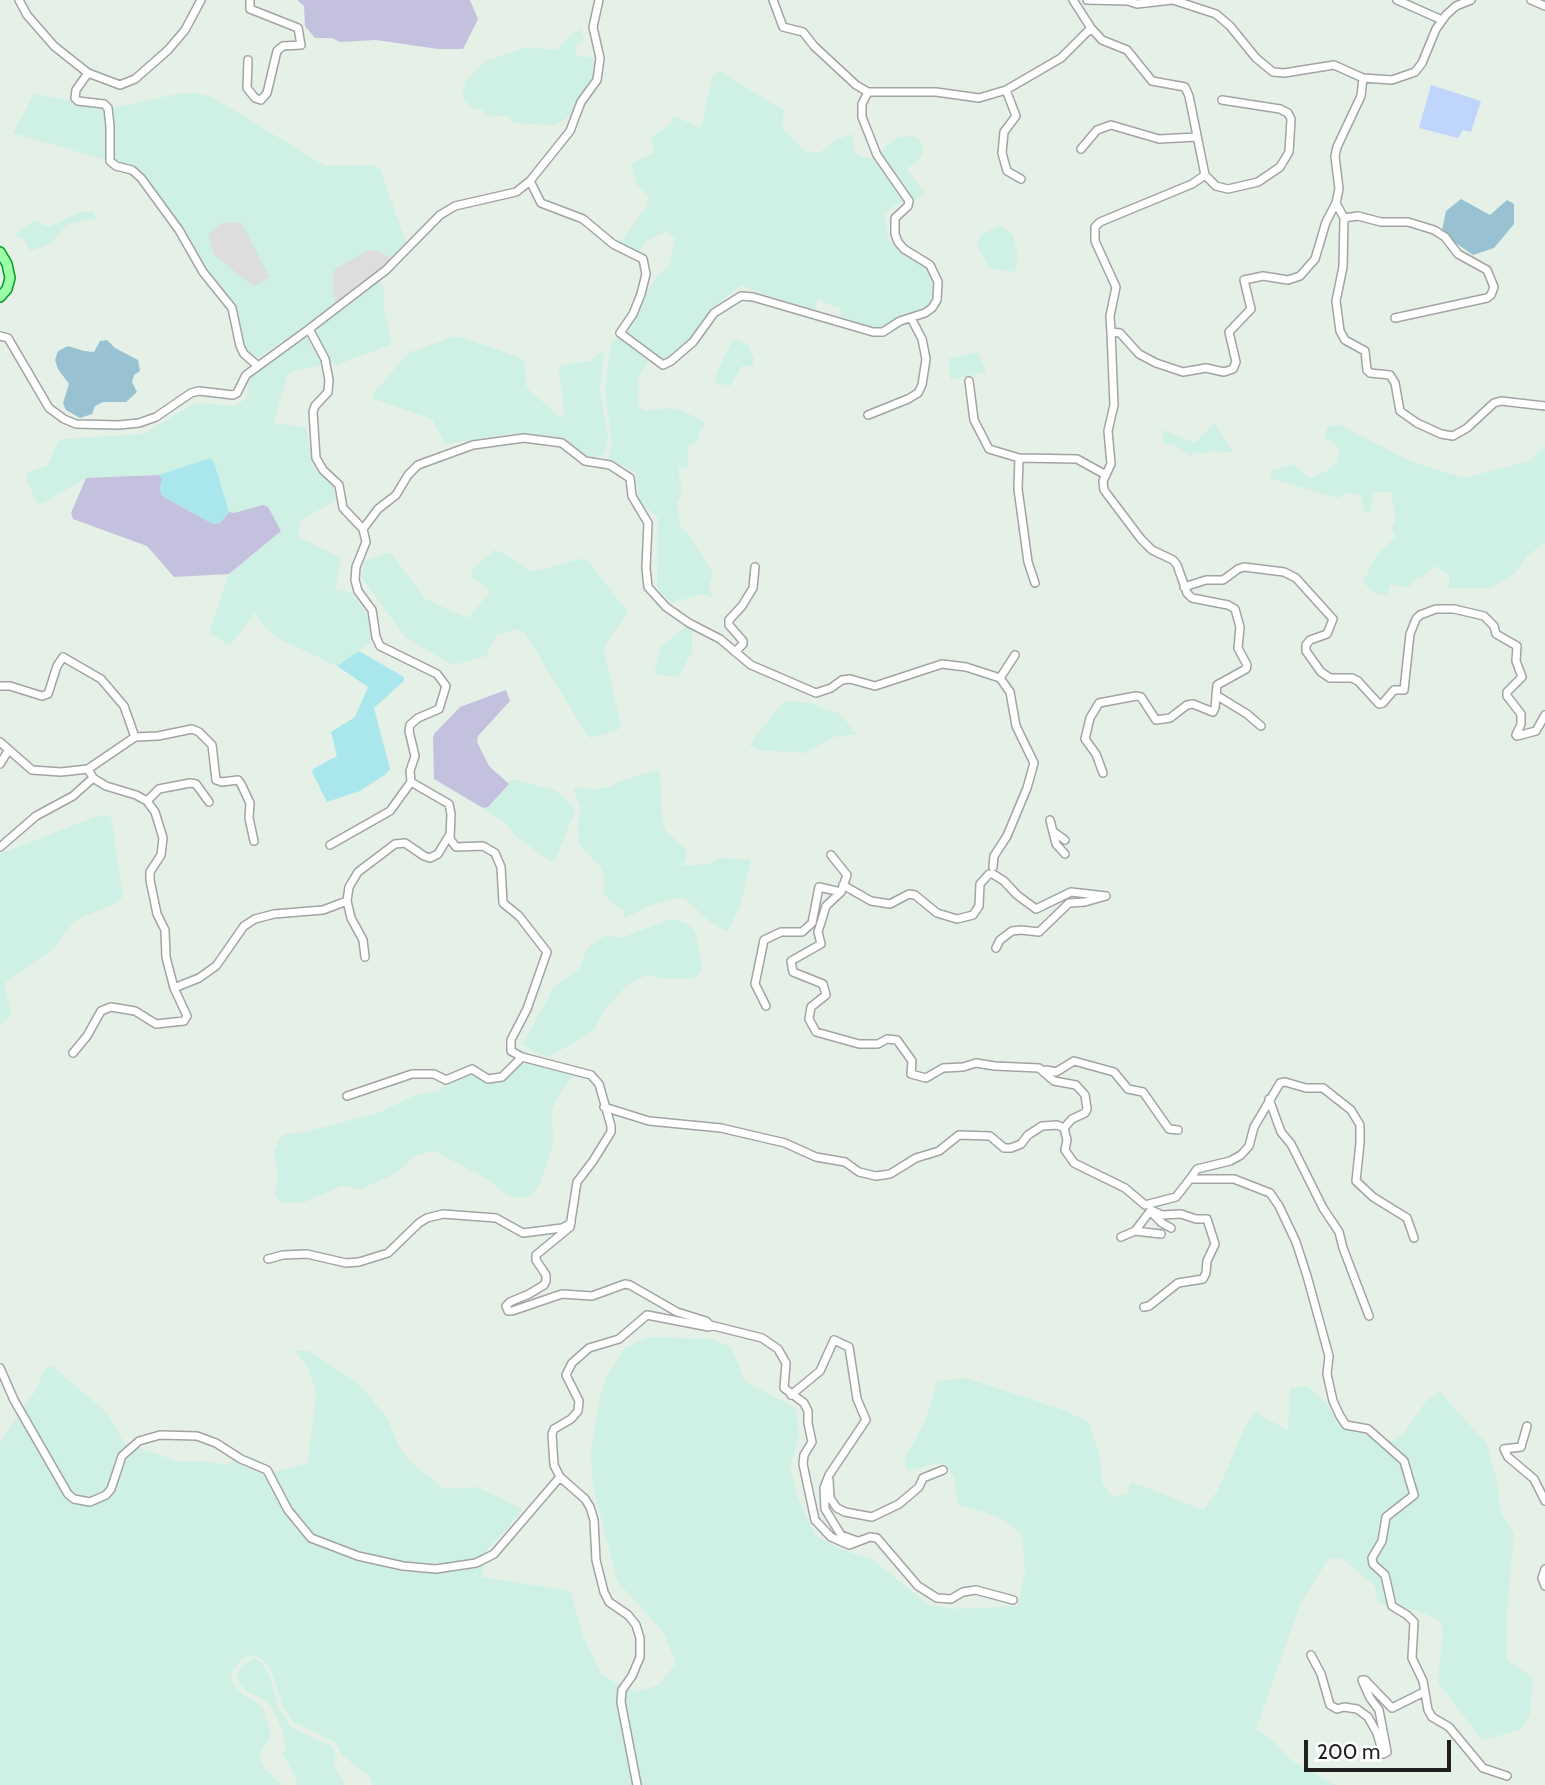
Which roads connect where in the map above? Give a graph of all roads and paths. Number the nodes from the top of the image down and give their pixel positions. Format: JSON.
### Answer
{"nodes":[{"id":1,"x":19,"y":0,"type":"edge"},
{"id":2,"x":201,"y":0,"type":"edge"},
{"id":3,"x":250,"y":0,"type":"edge"},
{"id":4,"x":599,"y":0,"type":"edge"},
{"id":5,"x":773,"y":0,"type":"edge"},
{"id":6,"x":1073,"y":0,"type":"edge"},
{"id":7,"x":1087,"y":0,"type":"edge"},
{"id":8,"x":1173,"y":0,"type":"edge"},
{"id":9,"x":1397,"y":0,"type":"edge"},
{"id":10,"x":1471,"y":0,"type":"edge"},
{"id":11,"x":1531,"y":0,"type":"edge"},
{"id":12,"x":1132,"y":1,"type":"edge"},
{"id":13,"x":1545,"y":6,"type":"edge"},
{"id":14,"x":1442,"y":20,"type":"junction"},
{"id":15,"x":1091,"y":28,"type":"junction"},
{"id":16,"x":248,"y":60,"type":"dead end"},
{"id":17,"x":88,"y":73,"type":"junction"},
{"id":18,"x":1363,"y":78,"type":"junction"},
{"id":19,"x":1006,"y":90,"type":"junction"},
{"id":20,"x":868,"y":92,"type":"junction"},
{"id":21,"x":1222,"y":100,"type":"dead end"},
{"id":22,"x":1197,"y":137,"type":"junction"},
{"id":23,"x":1081,"y":149,"type":"dead end"},
{"id":24,"x":1205,"y":175,"type":"junction"},
{"id":25,"x":1020,"y":179,"type":"dead end"},
{"id":26,"x":530,"y":181,"type":"junction"},
{"id":27,"x":1336,"y":203,"type":"junction"},
{"id":28,"x":1344,"y":218,"type":"junction"},
{"id":29,"x":0,"y":252,"type":"edge"},
{"id":30,"x":0,"y":297,"type":"edge"},
{"id":31,"x":911,"y":318,"type":"junction"},
{"id":32,"x":1395,"y":318,"type":"dead end"},
{"id":33,"x":309,"y":330,"type":"junction"},
{"id":34,"x":1111,"y":332,"type":"junction"},
{"id":35,"x":0,"y":336,"type":"edge"},
{"id":36,"x":258,"y":366,"type":"junction"},
{"id":37,"x":970,"y":381,"type":"dead end"},
{"id":38,"x":1545,"y":406,"type":"edge"},
{"id":39,"x":868,"y":415,"type":"dead end"},
{"id":40,"x":1019,"y":458,"type":"junction"},
{"id":41,"x":1106,"y":475,"type":"junction"},
{"id":42,"x":363,"y":529,"type":"junction"},
{"id":43,"x":755,"y":568,"type":"dead end"},
{"id":44,"x":1035,"y":583,"type":"dead end"},
{"id":45,"x":1184,"y":587,"type":"junction"},
{"id":46,"x":735,"y":652,"type":"junction"},
{"id":47,"x":1015,"y":655,"type":"dead end"},
{"id":48,"x":1000,"y":678,"type":"junction"},
{"id":49,"x":0,"y":686,"type":"edge"},
{"id":50,"x":1216,"y":695,"type":"junction"},
{"id":51,"x":1545,"y":715,"type":"edge"},
{"id":52,"x":1261,"y":726,"type":"dead end"},
{"id":53,"x":135,"y":737,"type":"junction"},
{"id":54,"x":0,"y":742,"type":"edge"},
{"id":55,"x":8,"y":751,"type":"junction"},
{"id":56,"x":0,"y":764,"type":"edge"},
{"id":57,"x":88,"y":769,"type":"junction"},
{"id":58,"x":1103,"y":773,"type":"dead end"},
{"id":59,"x":93,"y":778,"type":"junction"},
{"id":60,"x":411,"y":782,"type":"junction"},
{"id":61,"x":147,"y":801,"type":"junction"},
{"id":62,"x":209,"y":802,"type":"dead end"},
{"id":63,"x":1050,"y":820,"type":"dead end"},
{"id":64,"x":1054,"y":832,"type":"junction"},
{"id":65,"x":450,"y":834,"type":"junction"},
{"id":66,"x":1065,"y":840,"type":"dead end"},
{"id":67,"x":254,"y":841,"type":"dead end"},
{"id":68,"x":330,"y":845,"type":"dead end"},
{"id":69,"x":0,"y":847,"type":"edge"},
{"id":70,"x":1065,"y":854,"type":"dead end"},
{"id":71,"x":831,"y":855,"type":"dead end"},
{"id":72,"x":993,"y":866,"type":"dead end"},
{"id":73,"x":842,"y":889,"type":"junction"},
{"id":74,"x":347,"y":901,"type":"junction"},
{"id":75,"x":996,"y":948,"type":"dead end"},
{"id":76,"x":365,"y":957,"type":"dead end"},
{"id":77,"x":174,"y":988,"type":"junction"},
{"id":78,"x":766,"y":1006,"type":"dead end"},
{"id":79,"x":73,"y":1052,"type":"dead end"},
{"id":80,"x":522,"y":1058,"type":"junction"},
{"id":81,"x":1040,"y":1068,"type":"junction"},
{"id":82,"x":347,"y":1096,"type":"dead end"},
{"id":83,"x":1269,"y":1098,"type":"junction"},
{"id":84,"x":604,"y":1107,"type":"junction"},
{"id":85,"x":1064,"y":1128,"type":"junction"},
{"id":86,"x":1178,"y":1130,"type":"dead end"},
{"id":87,"x":1190,"y":1179,"type":"junction"},
{"id":88,"x":1149,"y":1209,"type":"junction"},
{"id":89,"x":571,"y":1223,"type":"junction"},
{"id":90,"x":1171,"y":1228,"type":"dead end"},
{"id":91,"x":1135,"y":1231,"type":"junction"},
{"id":92,"x":1161,"y":1234,"type":"dead end"},
{"id":93,"x":1121,"y":1237,"type":"dead end"},
{"id":94,"x":1415,"y":1238,"type":"dead end"},
{"id":95,"x":268,"y":1259,"type":"dead end"},
{"id":96,"x":1144,"y":1307,"type":"dead end"},
{"id":97,"x":1369,"y":1316,"type":"dead end"},
{"id":98,"x":710,"y":1325,"type":"junction"},
{"id":99,"x":0,"y":1368,"type":"edge"},
{"id":100,"x":791,"y":1395,"type":"junction"},
{"id":101,"x":1527,"y":1426,"type":"dead end"},
{"id":102,"x":943,"y":1470,"type":"dead end"},
{"id":103,"x":830,"y":1475,"type":"junction"},
{"id":104,"x":559,"y":1478,"type":"junction"},
{"id":105,"x":1545,"y":1501,"type":"edge"},
{"id":106,"x":858,"y":1541,"type":"junction"},
{"id":107,"x":1545,"y":1569,"type":"edge"},
{"id":108,"x":1545,"y":1586,"type":"edge"},
{"id":109,"x":1013,"y":1600,"type":"dead end"},
{"id":110,"x":1311,"y":1655,"type":"dead end"},
{"id":111,"x":1424,"y":1692,"type":"junction"},
{"id":112,"x":1507,"y":1776,"type":"dead end"},
{"id":113,"x":637,"y":1785,"type":"edge"}],
"edges":[{"from":1,"to":17,"type":"street"},
{"from":2,"to":17,"type":"street"},
{"from":3,"to":16,"type":"street"},
{"from":4,"to":26,"type":"street"},
{"from":5,"to":20,"type":"street"},
{"from":6,"to":15,"type":"street"},
{"from":7,"to":12,"type":"street"},
{"from":8,"to":12,"type":"street"},
{"from":8,"to":18,"type":"street"},
{"from":9,"to":14,"type":"street"},
{"from":10,"to":14,"type":"street"},
{"from":11,"to":13,"type":"street"},
{"from":14,"to":18,"type":"street"},
{"from":15,"to":19,"type":"street"},
{"from":15,"to":22,"type":"street"},
{"from":17,"to":36,"type":"street"},
{"from":18,"to":27,"type":"street"},
{"from":19,"to":20,"type":"street"},
{"from":19,"to":25,"type":"street"},
{"from":20,"to":31,"type":"street"},
{"from":21,"to":24,"type":"street"},
{"from":22,"to":23,"type":"street"},
{"from":22,"to":24,"type":"street"},
{"from":24,"to":34,"type":"street"},
{"from":26,"to":31,"type":"street"},
{"from":26,"to":33,"type":"street"},
{"from":27,"to":28,"type":"street"},
{"from":27,"to":34,"type":"street"},
{"from":28,"to":32,"type":"street"},
{"from":28,"to":38,"type":"street"},
{"from":29,"to":30,"type":"main road"},
{"from":31,"to":39,"type":"street"},
{"from":33,"to":36,"type":"street"},
{"from":33,"to":42,"type":"street"},
{"from":34,"to":41,"type":"street"},
{"from":35,"to":36,"type":"street"},
{"from":37,"to":40,"type":"street"},
{"from":40,"to":41,"type":"street"},
{"from":40,"to":44,"type":"street"},
{"from":41,"to":45,"type":"street"},
{"from":42,"to":46,"type":"street"},
{"from":42,"to":60,"type":"street"},
{"from":43,"to":46,"type":"street"},
{"from":45,"to":50,"type":"street"},
{"from":45,"to":51,"type":"street"},
{"from":46,"to":48,"type":"street"},
{"from":47,"to":48,"type":"street"},
{"from":48,"to":72,"type":"street"},
{"from":49,"to":53,"type":"street"},
{"from":50,"to":52,"type":"street"},
{"from":50,"to":58,"type":"street"},
{"from":53,"to":57,"type":"street"},
{"from":53,"to":67,"type":"street"},
{"from":54,"to":55,"type":"street"},
{"from":55,"to":56,"type":"street"},
{"from":55,"to":57,"type":"street"},
{"from":57,"to":59,"type":"street"},
{"from":59,"to":61,"type":"street"},
{"from":59,"to":69,"type":"street"},
{"from":60,"to":65,"type":"street"},
{"from":60,"to":68,"type":"street"},
{"from":61,"to":62,"type":"street"},
{"from":61,"to":77,"type":"street"},
{"from":63,"to":64,"type":"street"},
{"from":64,"to":66,"type":"street"},
{"from":64,"to":70,"type":"street"},
{"from":65,"to":74,"type":"street"},
{"from":65,"to":80,"type":"street"},
{"from":71,"to":73,"type":"street"},
{"from":73,"to":75,"type":"street"},
{"from":73,"to":78,"type":"street"},
{"from":73,"to":81,"type":"street"},
{"from":74,"to":76,"type":"street"},
{"from":74,"to":77,"type":"street"},
{"from":77,"to":79,"type":"street"},
{"from":80,"to":82,"type":"street"},
{"from":80,"to":84,"type":"street"},
{"from":81,"to":85,"type":"street"},
{"from":81,"to":86,"type":"street"},
{"from":83,"to":87,"type":"street"},
{"from":83,"to":94,"type":"street"},
{"from":83,"to":97,"type":"street"},
{"from":84,"to":85,"type":"street"},
{"from":84,"to":89,"type":"street"},
{"from":85,"to":88,"type":"street"},
{"from":87,"to":88,"type":"street"},
{"from":87,"to":111,"type":"street"},
{"from":88,"to":90,"type":"street"},
{"from":88,"to":91,"type":"street"},
{"from":88,"to":96,"type":"street"},
{"from":89,"to":95,"type":"street"},
{"from":89,"to":98,"type":"street"},
{"from":91,"to":92,"type":"street"},
{"from":91,"to":93,"type":"street"},
{"from":98,"to":100,"type":"street"},
{"from":98,"to":104,"type":"street"},
{"from":99,"to":104,"type":"street"},
{"from":100,"to":103,"type":"street"},
{"from":100,"to":106,"type":"street"},
{"from":101,"to":105,"type":"street"},
{"from":102,"to":103,"type":"street"},
{"from":103,"to":106,"type":"street"},
{"from":104,"to":113,"type":"street"},
{"from":106,"to":109,"type":"street"},
{"from":107,"to":108,"type":"street"},
{"from":110,"to":111,"type":"street"},
{"from":111,"to":112,"type":"street"}]}
